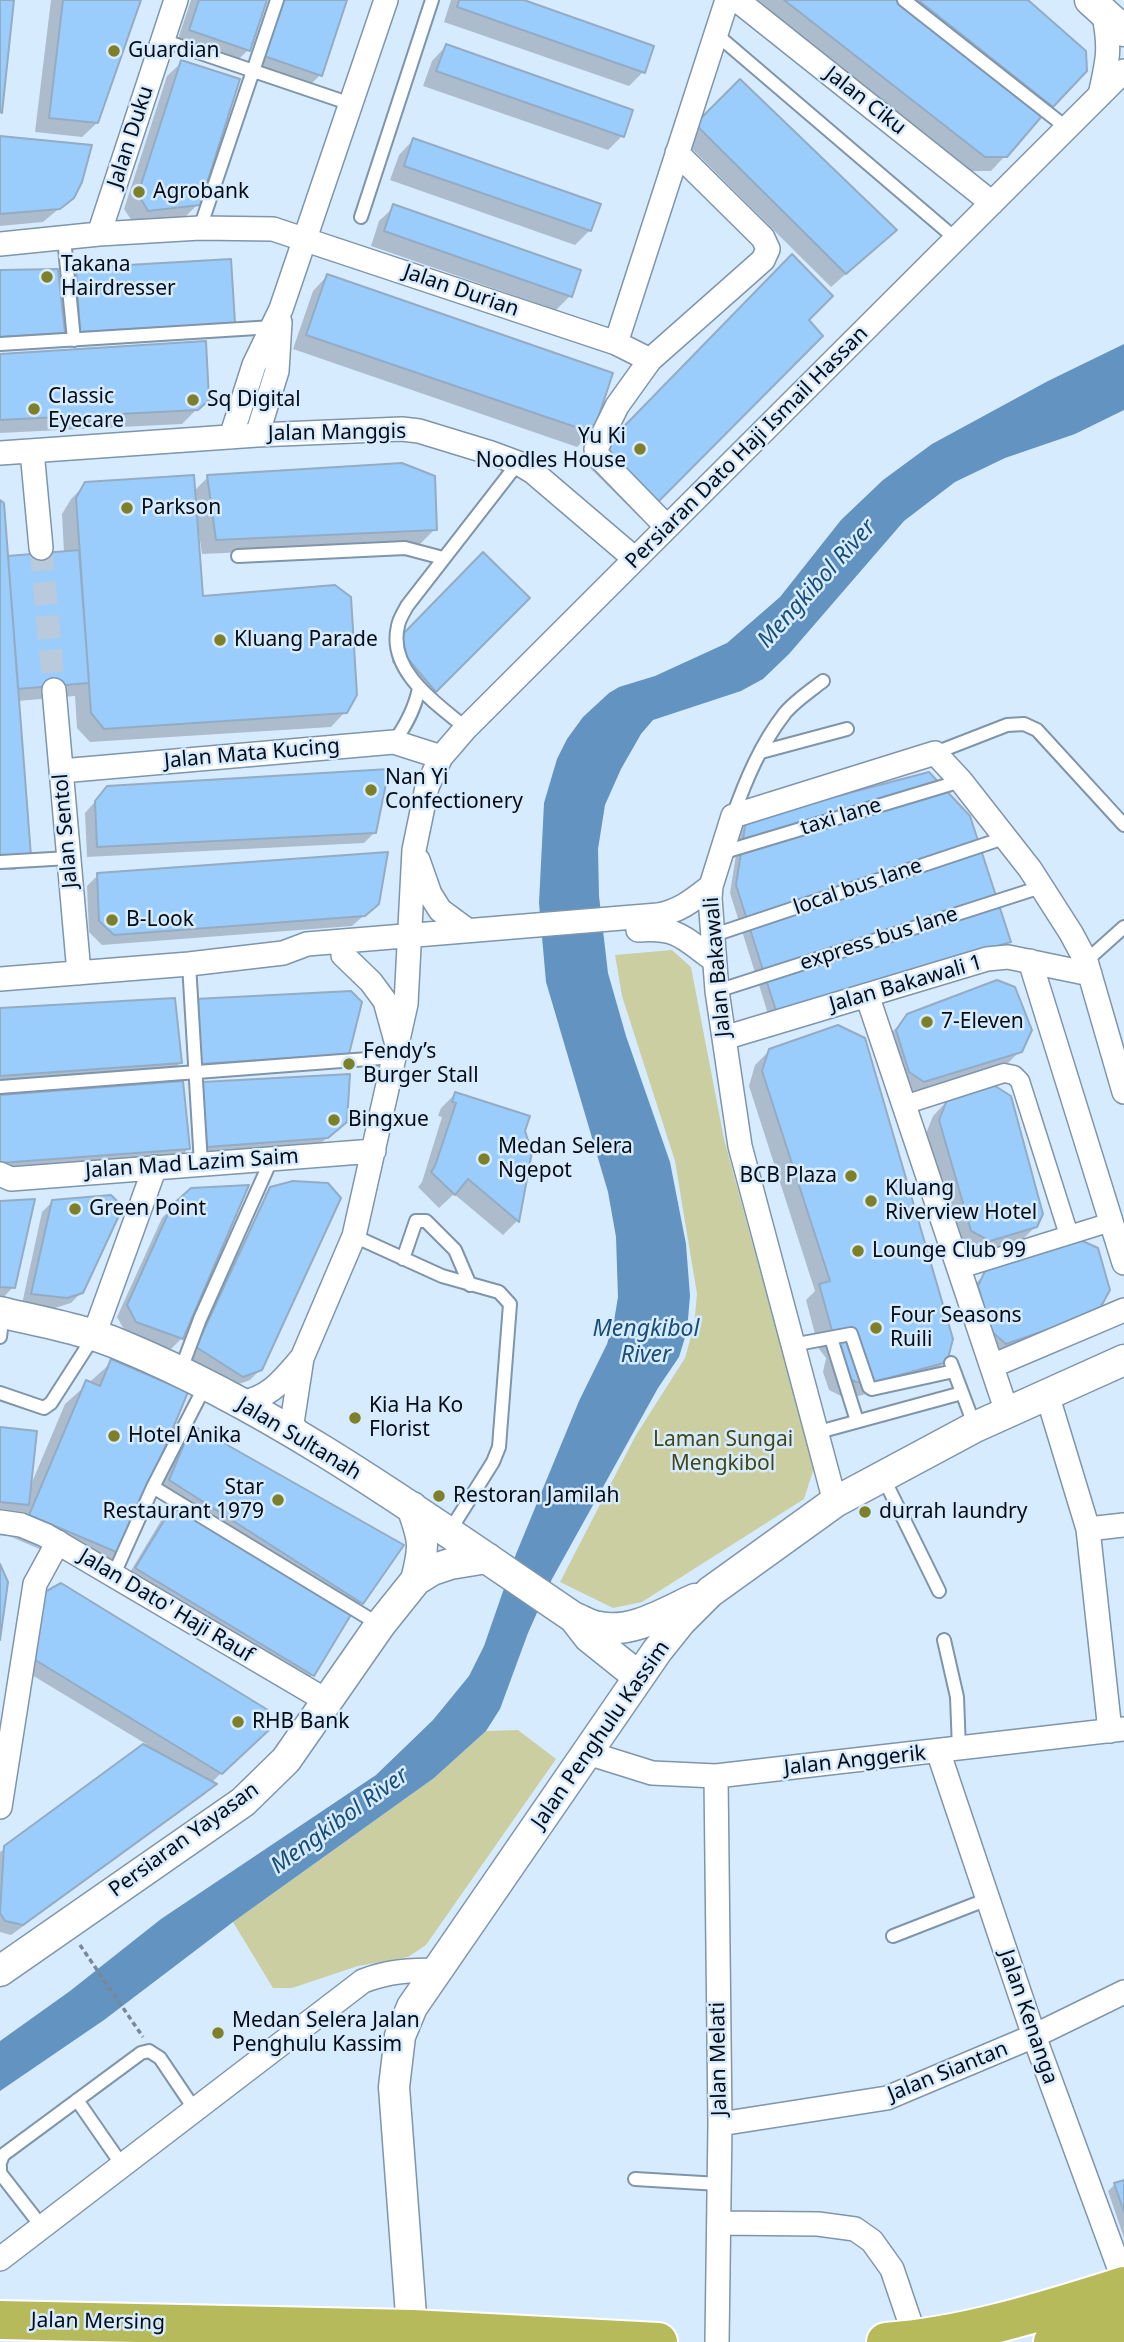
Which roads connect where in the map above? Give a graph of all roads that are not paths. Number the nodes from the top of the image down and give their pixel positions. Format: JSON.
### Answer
{"nodes":[{"id":1,"x":176,"y":0,"type":"edge"},
{"id":2,"x":277,"y":0,"type":"edge"},
{"id":3,"x":386,"y":0,"type":"edge"},
{"id":4,"x":432,"y":0,"type":"edge"},
{"id":5,"x":727,"y":0,"type":"edge"},
{"id":6,"x":737,"y":0,"type":"edge"},
{"id":7,"x":904,"y":0,"type":"edge"},
{"id":8,"x":1106,"y":14,"type":"edge"},
{"id":9,"x":716,"y":34,"type":"junction"},
{"id":10,"x":162,"y":40,"type":"junction"},
{"id":11,"x":253,"y":71,"type":"junction"},
{"id":12,"x":1124,"y":71,"type":"edge"},
{"id":13,"x":1100,"y":95,"type":"junction"},
{"id":14,"x":351,"y":104,"type":"junction"},
{"id":15,"x":1067,"y":128,"type":"junction"},
{"id":16,"x":677,"y":153,"type":"junction"},
{"id":17,"x":992,"y":203,"type":"junction"},
{"id":18,"x":361,"y":217,"type":"dead end"},
{"id":19,"x":200,"y":228,"type":"junction"},
{"id":20,"x":99,"y":234,"type":"junction"},
{"id":21,"x":64,"y":238,"type":"junction"},
{"id":22,"x":306,"y":238,"type":"junction"},
{"id":23,"x":956,"y":239,"type":"junction"},
{"id":24,"x":0,"y":244,"type":"edge"},
{"id":25,"x":277,"y":318,"type":"junction"},
{"id":26,"x":74,"y":340,"type":"junction"},
{"id":27,"x":616,"y":343,"type":"junction"},
{"id":28,"x":0,"y":344,"type":"edge"},
{"id":29,"x":650,"y":360,"type":"junction"},
{"id":30,"x":257,"y":435,"type":"junction"},
{"id":31,"x":232,"y":437,"type":"junction"},
{"id":32,"x":32,"y":451,"type":"junction"},
{"id":33,"x":0,"y":453,"type":"edge"},
{"id":34,"x":518,"y":463,"type":"junction"},
{"id":35,"x":667,"y":527,"type":"junction"},
{"id":36,"x":41,"y":548,"type":"tunnel mouth"},
{"id":37,"x":238,"y":556,"type":"dead end"},
{"id":38,"x":443,"y":558,"type":"junction"},
{"id":39,"x":635,"y":559,"type":"junction"},
{"id":40,"x":822,"y":681,"type":"dead end"},
{"id":41,"x":419,"y":688,"type":"junction"},
{"id":42,"x":54,"y":690,"type":"tunnel mouth"},
{"id":43,"x":466,"y":728,"type":"junction"},
{"id":44,"x":847,"y":729,"type":"dead end"},
{"id":45,"x":394,"y":742,"type":"junction"},
{"id":46,"x":761,"y":752,"type":"junction"},
{"id":47,"x":935,"y":753,"type":"junction"},
{"id":48,"x":441,"y":757,"type":"junction"},
{"id":49,"x":61,"y":771,"type":"junction"},
{"id":50,"x":961,"y":781,"type":"junction"},
{"id":51,"x":733,"y":816,"type":"junction"},
{"id":52,"x":1124,"y":825,"type":"edge"},
{"id":53,"x":1004,"y":838,"type":"junction"},
{"id":54,"x":414,"y":850,"type":"junction"},
{"id":55,"x":721,"y":853,"type":"junction"},
{"id":56,"x":69,"y":858,"type":"junction"},
{"id":57,"x":0,"y":862,"type":"edge"},
{"id":58,"x":711,"y":886,"type":"junction"},
{"id":59,"x":1041,"y":887,"type":"junction"},
{"id":60,"x":658,"y":922,"type":"junction"},
{"id":61,"x":1124,"y":927,"type":"edge"},
{"id":62,"x":476,"y":934,"type":"junction"},
{"id":63,"x":711,"y":936,"type":"junction"},
{"id":64,"x":410,"y":942,"type":"junction"},
{"id":65,"x":283,"y":953,"type":"junction"},
{"id":66,"x":343,"y":955,"type":"junction"},
{"id":67,"x":714,"y":960,"type":"junction"},
{"id":68,"x":1030,"y":961,"type":"junction"},
{"id":69,"x":189,"y":964,"type":"junction"},
{"id":70,"x":1088,"y":968,"type":"junction"},
{"id":71,"x":79,"y":973,"type":"junction"},
{"id":72,"x":0,"y":979,"type":"edge"},
{"id":73,"x":717,"y":991,"type":"junction"},
{"id":74,"x":867,"y":995,"type":"junction"},
{"id":75,"x":724,"y":1038,"type":"junction"},
{"id":76,"x":396,"y":1051,"type":"junction"},
{"id":77,"x":197,"y":1074,"type":"junction"},
{"id":78,"x":0,"y":1087,"type":"edge"},
{"id":79,"x":1124,"y":1092,"type":"edge"},
{"id":80,"x":904,"y":1105,"type":"junction"},
{"id":81,"x":374,"y":1151,"type":"junction"},
{"id":82,"x":272,"y":1158,"type":"junction"},
{"id":83,"x":201,"y":1164,"type":"junction"},
{"id":84,"x":155,"y":1167,"type":"junction"},
{"id":85,"x":4,"y":1180,"type":"edge"},
{"id":86,"x":1111,"y":1222,"type":"junction"},
{"id":87,"x":1069,"y":1235,"type":"junction"},
{"id":88,"x":354,"y":1236,"type":"junction"},
{"id":89,"x":1122,"y":1252,"type":"edge"},
{"id":90,"x":402,"y":1259,"type":"junction"},
{"id":91,"x":960,"y":1269,"type":"junction"},
{"id":92,"x":470,"y":1284,"type":"junction"},
{"id":93,"x":1124,"y":1310,"type":"edge"},
{"id":94,"x":1,"y":1321,"type":"edge"},
{"id":95,"x":94,"y":1335,"type":"junction"},
{"id":96,"x":831,"y":1338,"type":"junction"},
{"id":97,"x":792,"y":1345,"type":"junction"},
{"id":98,"x":302,"y":1357,"type":"junction"},
{"id":99,"x":1124,"y":1360,"type":"edge"},
{"id":100,"x":992,"y":1366,"type":"junction"},
{"id":101,"x":192,"y":1379,"type":"junction"},
{"id":102,"x":962,"y":1393,"type":"junction"},
{"id":103,"x":0,"y":1394,"type":"edge"},
{"id":104,"x":1047,"y":1394,"type":"junction"},
{"id":105,"x":240,"y":1404,"type":"junction"},
{"id":106,"x":1007,"y":1412,"type":"junction"},
{"id":107,"x":856,"y":1421,"type":"junction"},
{"id":108,"x":975,"y":1427,"type":"junction"},
{"id":109,"x":815,"y":1433,"type":"junction"},
{"id":110,"x":300,"y":1438,"type":"junction"},
{"id":111,"x":883,"y":1477,"type":"junction"},
{"id":112,"x":153,"y":1487,"type":"junction"},
{"id":113,"x":835,"y":1502,"type":"junction"},
{"id":114,"x":412,"y":1507,"type":"junction"},
{"id":115,"x":0,"y":1522,"type":"edge"},
{"id":116,"x":1124,"y":1525,"type":"edge"},
{"id":117,"x":1088,"y":1530,"type":"junction"},
{"id":118,"x":449,"y":1532,"type":"junction"},
{"id":119,"x":58,"y":1542,"type":"junction"},
{"id":120,"x":487,"y":1559,"type":"junction"},
{"id":121,"x":114,"y":1574,"type":"junction"},
{"id":122,"x":416,"y":1580,"type":"junction"},
{"id":123,"x":939,"y":1591,"type":"dead end"},
{"id":124,"x":710,"y":1592,"type":"junction"},
{"id":125,"x":573,"y":1617,"type":"junction"},
{"id":126,"x":380,"y":1625,"type":"junction"},
{"id":127,"x":944,"y":1640,"type":"dead end"},
{"id":128,"x":639,"y":1677,"type":"junction"},
{"id":129,"x":327,"y":1701,"type":"junction"},
{"id":130,"x":1117,"y":1730,"type":"edge"},
{"id":131,"x":948,"y":1750,"type":"junction"},
{"id":132,"x":588,"y":1753,"type":"junction"},
{"id":133,"x":716,"y":1776,"type":"junction"},
{"id":134,"x":0,"y":1807,"type":"edge"},
{"id":135,"x":988,"y":1899,"type":"junction"},
{"id":136,"x":893,"y":1936,"type":"dead end"},
{"id":137,"x":439,"y":1970,"type":"junction"},
{"id":138,"x":0,"y":1971,"type":"edge"},
{"id":139,"x":1124,"y":1992,"type":"edge"},
{"id":140,"x":1034,"y":2036,"type":"junction"},
{"id":141,"x":77,"y":2100,"type":"junction"},
{"id":142,"x":195,"y":2110,"type":"junction"},
{"id":143,"x":720,"y":2124,"type":"junction"},
{"id":144,"x":0,"y":2165,"type":"edge"},
{"id":145,"x":122,"y":2165,"type":"junction"},
{"id":146,"x":635,"y":2179,"type":"dead end"},
{"id":147,"x":719,"y":2184,"type":"junction"},
{"id":148,"x":719,"y":2223,"type":"junction"},
{"id":149,"x":42,"y":2227,"type":"junction"},
{"id":150,"x":0,"y":2259,"type":"edge"},
{"id":151,"x":1124,"y":2281,"type":"edge"},
{"id":152,"x":1124,"y":2286,"type":"edge"},
{"id":153,"x":0,"y":2320,"type":"edge"},
{"id":154,"x":1124,"y":2324,"type":"edge"},
{"id":155,"x":412,"y":2329,"type":"junction"},
{"id":156,"x":901,"y":2341,"type":"edge"},
{"id":157,"x":658,"y":2342,"type":"edge"},
{"id":158,"x":717,"y":2342,"type":"edge"},
{"id":159,"x":1053,"y":2342,"type":"edge"}],
"edges":[{"from":1,"to":10,"type":"street","name":"Jalan Duku"},
{"from":2,"to":11,"type":"lane"},
{"from":3,"to":14,"type":"street"},
{"from":4,"to":18,"type":"lane"},
{"from":5,"to":9,"type":"street"},
{"from":6,"to":17,"type":"street","name":"Jalan Ciku"},
{"from":7,"to":15,"type":"lane"},
{"from":8,"to":13,"type":"street"},
{"from":9,"to":16,"type":"street"},
{"from":9,"to":23,"type":"lane"},
{"from":10,"to":11,"type":"lane"},
{"from":10,"to":20,"type":"street","name":"Jalan Duku"},
{"from":11,"to":14,"type":"lane"},
{"from":11,"to":19,"type":"lane"},
{"from":12,"to":13,"type":"street","name":"Persiaran Dato Haji Ismail Hassan"},
{"from":13,"to":15,"type":"street","name":"Persiaran Dato Haji Ismail Hassan"},
{"from":14,"to":22,"type":"street"},
{"from":15,"to":17,"type":"street","name":"Persiaran Dato Haji Ismail Hassan"},
{"from":16,"to":27,"type":"street"},
{"from":16,"to":29,"type":"street"},
{"from":17,"to":23,"type":"street","name":"Persiaran Dato Haji Ismail Hassan"},
{"from":19,"to":20,"type":"street"},
{"from":19,"to":22,"type":"street"},
{"from":20,"to":21,"type":"street"},
{"from":21,"to":24,"type":"street"},
{"from":21,"to":26,"type":"lane"},
{"from":22,"to":25,"type":"street"},
{"from":22,"to":27,"type":"street","name":"Jalan Durian"},
{"from":23,"to":35,"type":"street","name":"Persiaran Dato Haji Ismail Hassan"},
{"from":25,"to":26,"type":"lane"},
{"from":25,"to":30,"type":"street"},
{"from":25,"to":31,"type":"street"},
{"from":26,"to":28,"type":"lane"},
{"from":27,"to":29,"type":"street","name":"Jalan Durian"},
{"from":29,"to":35,"type":"street"},
{"from":30,"to":31,"type":"street","name":"Jalan Manggis"},
{"from":30,"to":34,"type":"street","name":"Jalan Manggis"},
{"from":31,"to":32,"type":"street","name":"Jalan Manggis"},
{"from":32,"to":33,"type":"street","name":"Jalan Manggis"},
{"from":32,"to":36,"type":"street"},
{"from":34,"to":38,"type":"lane"},
{"from":34,"to":39,"type":"street","name":"Jalan Manggis"},
{"from":35,"to":39,"type":"street","name":"Persiaran Dato Haji Ismail Hassan"},
{"from":37,"to":38,"type":"lane"},
{"from":38,"to":41,"type":"lane"},
{"from":39,"to":43,"type":"street","name":"Persiaran Dato Haji Ismail Hassan"},
{"from":40,"to":46,"type":"lane"},
{"from":41,"to":43,"type":"lane"},
{"from":41,"to":45,"type":"lane"},
{"from":42,"to":49,"type":"street","name":"Jalan Sentol"},
{"from":43,"to":48,"type":"street","name":"Persiaran Dato Haji Ismail Hassan"},
{"from":44,"to":46,"type":"lane"},
{"from":45,"to":48,"type":"street","name":"Jalan Mata Kucing"},
{"from":45,"to":49,"type":"street","name":"Jalan Mata Kucing"},
{"from":46,"to":51,"type":"lane"},
{"from":47,"to":50,"type":"street"},
{"from":47,"to":51,"type":"street"},
{"from":47,"to":52,"type":"lane"},
{"from":48,"to":54,"type":"street","name":"Persiaran Dato Haji Ismail Hassan"},
{"from":49,"to":56,"type":"street","name":"Jalan Sentol"},
{"from":50,"to":53,"type":"street"},
{"from":50,"to":55,"type":"lane","name":"taxi lane"},
{"from":51,"to":55,"type":"street","name":"Jalan Bakawali"},
{"from":53,"to":59,"type":"street"},
{"from":53,"to":63,"type":"lane","name":"local bus lane"},
{"from":54,"to":62,"type":"street"},
{"from":54,"to":64,"type":"street","name":"Persiaran Dato Haji Ismail Hassan"},
{"from":55,"to":58,"type":"street","name":"Jalan Bakawali"},
{"from":56,"to":57,"type":"lane"},
{"from":56,"to":71,"type":"street","name":"Jalan Sentol"},
{"from":58,"to":60,"type":"street"},
{"from":58,"to":63,"type":"street","name":"Jalan Bakawali"},
{"from":59,"to":70,"type":"street"},
{"from":59,"to":73,"type":"lane","name":"express bus lane"},
{"from":60,"to":62,"type":"street"},
{"from":60,"to":67,"type":"street"},
{"from":61,"to":70,"type":"lane"},
{"from":62,"to":64,"type":"street"},
{"from":63,"to":67,"type":"street","name":"Jalan Bakawali"},
{"from":64,"to":65,"type":"street"},
{"from":64,"to":66,"type":"street"},
{"from":64,"to":76,"type":"street","name":"Persiaran Dato Haji Ismail Hassan"},
{"from":65,"to":66,"type":"street"},
{"from":65,"to":69,"type":"street"},
{"from":66,"to":76,"type":"street"},
{"from":67,"to":73,"type":"street","name":"Jalan Bakawali"},
{"from":68,"to":70,"type":"street","name":"Jalan Bakawali 1"},
{"from":68,"to":74,"type":"street","name":"Jalan Bakawali 1"},
{"from":68,"to":86,"type":"street"},
{"from":69,"to":71,"type":"street"},
{"from":69,"to":77,"type":"lane"},
{"from":70,"to":79,"type":"street"},
{"from":71,"to":72,"type":"street"},
{"from":73,"to":75,"type":"street","name":"Jalan Bakawali"},
{"from":74,"to":75,"type":"street","name":"Jalan Bakawali 1"},
{"from":74,"to":80,"type":"street"},
{"from":75,"to":97,"type":"street","name":"Jalan Bakawali"},
{"from":76,"to":77,"type":"lane"},
{"from":76,"to":81,"type":"street","name":"Persiaran Dato Haji Ismail Hassan"},
{"from":77,"to":78,"type":"lane"},
{"from":77,"to":83,"type":"lane"},
{"from":80,"to":87,"type":"street"},
{"from":80,"to":91,"type":"street"},
{"from":81,"to":82,"type":"street","name":"Jalan Mad Lazim Saim"},
{"from":81,"to":88,"type":"street","name":"Persiaran Dato Haji Ismail Hassan"},
{"from":82,"to":83,"type":"street","name":"Jalan Mad Lazim Saim"},
{"from":82,"to":101,"type":"lane"},
{"from":83,"to":84,"type":"street","name":"Jalan Mad Lazim Saim"},
{"from":84,"to":85,"type":"street","name":"Jalan Mad Lazim Saim"},
{"from":84,"to":95,"type":"street"},
{"from":86,"to":87,"type":"street"},
{"from":86,"to":89,"type":"street"},
{"from":87,"to":91,"type":"street"},
{"from":88,"to":90,"type":"lane"},
{"from":88,"to":98,"type":"street","name":"Persiaran Dato Haji Ismail Hassan"},
{"from":90,"to":92,"type":"lane"},
{"from":90,"to":92,"type":"lane"},
{"from":91,"to":100,"type":"street"},
{"from":92,"to":118,"type":"lane"},
{"from":93,"to":100,"type":"street"},
{"from":94,"to":95,"type":"street","name":"Jalan Sultanah"},
{"from":95,"to":101,"type":"street","name":"Jalan Sultanah"},
{"from":95,"to":103,"type":"lane"},
{"from":96,"to":97,"type":"lane"},
{"from":96,"to":102,"type":"lane"},
{"from":96,"to":107,"type":"lane"},
{"from":97,"to":109,"type":"street","name":"Jalan Bakawali"},
{"from":98,"to":105,"type":"street"},
{"from":98,"to":110,"type":"street"},
{"from":99,"to":104,"type":"street","name":"Jalan Penghulu Kassim"},
{"from":100,"to":106,"type":"street"},
{"from":101,"to":105,"type":"street","name":"Jalan Sultanah"},
{"from":101,"to":112,"type":"lane"},
{"from":102,"to":107,"type":"lane"},
{"from":102,"to":108,"type":"lane"},
{"from":104,"to":106,"type":"street","name":"Jalan Penghulu Kassim"},
{"from":104,"to":117,"type":"street"},
{"from":105,"to":110,"type":"street","name":"Jalan Sultanah"},
{"from":106,"to":108,"type":"street","name":"Jalan Penghulu Kassim"},
{"from":107,"to":109,"type":"lane"},
{"from":108,"to":111,"type":"street","name":"Jalan Penghulu Kassim"},
{"from":109,"to":113,"type":"street","name":"Jalan Bakawali"},
{"from":110,"to":114,"type":"street","name":"Jalan Sultanah"},
{"from":111,"to":113,"type":"street","name":"Jalan Penghulu Kassim"},
{"from":111,"to":123,"type":"lane"},
{"from":112,"to":121,"type":"lane"},
{"from":112,"to":126,"type":"lane"},
{"from":113,"to":124,"type":"street","name":"Jalan Penghulu Kassim"},
{"from":114,"to":118,"type":"street","name":"Jalan Sultanah"},
{"from":114,"to":122,"type":"street","name":"Persiaran Yayasan"},
{"from":115,"to":119,"type":"street","name":"Jalan Dato' Haji Rauf"},
{"from":116,"to":117,"type":"street"},
{"from":117,"to":130,"type":"street"},
{"from":118,"to":120,"type":"street","name":"Jalan Sultanah"},
{"from":119,"to":121,"type":"street","name":"Jalan Dato' Haji Rauf"},
{"from":119,"to":134,"type":"street"},
{"from":120,"to":122,"type":"street","name":"Persiaran Yayasan"},
{"from":120,"to":125,"type":"street","name":"Jalan Sultanah"},
{"from":121,"to":129,"type":"street","name":"Jalan Dato' Haji Rauf"},
{"from":122,"to":126,"type":"street","name":"Persiaran Yayasan"},
{"from":124,"to":125,"type":"street","name":"Jalan Sultanah"},
{"from":124,"to":128,"type":"street","name":"Jalan Penghulu Kassim"},
{"from":125,"to":128,"type":"street","name":"Jalan Sultanah"},
{"from":126,"to":129,"type":"street","name":"Persiaran Yayasan"},
{"from":127,"to":131,"type":"lane"},
{"from":128,"to":132,"type":"street","name":"Jalan Penghulu Kassim"},
{"from":129,"to":138,"type":"street","name":"Persiaran Yayasan"},
{"from":130,"to":131,"type":"street","name":"Jalan Anggerik"},
{"from":131,"to":133,"type":"street","name":"Jalan Anggerik"},
{"from":131,"to":135,"type":"street","name":"Jalan Kenanga"},
{"from":132,"to":133,"type":"street","name":"Jalan Anggerik"},
{"from":132,"to":137,"type":"street","name":"Jalan Penghulu Kassim"},
{"from":133,"to":143,"type":"street","name":"Jalan Melati"},
{"from":135,"to":136,"type":"lane"},
{"from":135,"to":140,"type":"street","name":"Jalan Kenanga"},
{"from":137,"to":142,"type":"street"},
{"from":137,"to":155,"type":"street","name":"Jalan Penghulu Kassim"},
{"from":139,"to":140,"type":"street","name":"Jalan Siantan"},
{"from":140,"to":143,"type":"street","name":"Jalan Siantan"},
{"from":140,"to":151,"type":"street","name":"Jalan Kenanga"},
{"from":141,"to":142,"type":"lane"},
{"from":141,"to":144,"type":"lane"},
{"from":141,"to":145,"type":"lane"},
{"from":142,"to":145,"type":"street"},
{"from":143,"to":147,"type":"street","name":"Jalan Melati"},
{"from":144,"to":149,"type":"lane"},
{"from":145,"to":149,"type":"street"},
{"from":146,"to":147,"type":"lane"},
{"from":147,"to":148,"type":"street","name":"Jalan Melati"},
{"from":148,"to":156,"type":"street"},
{"from":148,"to":158,"type":"street","name":"Jalan Melati"},
{"from":149,"to":150,"type":"street"},
{"from":152,"to":156,"type":"highway"},
{"from":153,"to":155,"type":"highway","name":"Jalan Mersing"},
{"from":154,"to":159,"type":"highway"},
{"from":155,"to":157,"type":"highway","name":"Jalan Mersing"}]}
